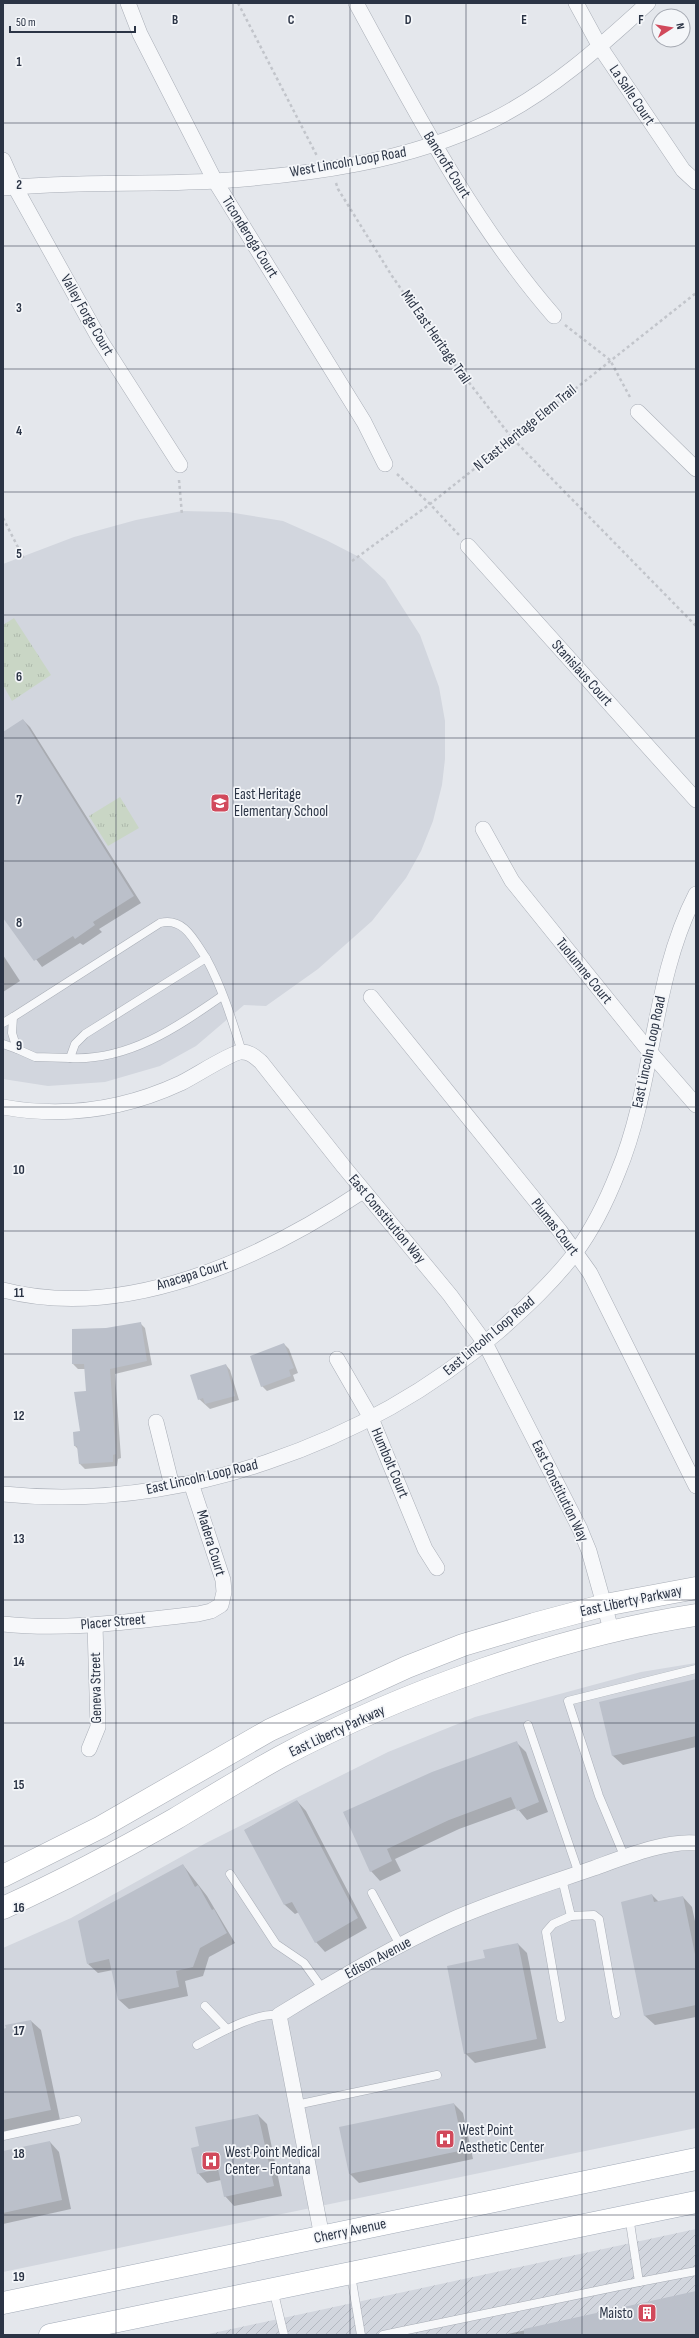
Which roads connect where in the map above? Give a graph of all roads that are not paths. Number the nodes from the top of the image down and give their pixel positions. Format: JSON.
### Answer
{"nodes":[{"id":1,"x":128,"y":3,"type":"edge"},
{"id":2,"x":356,"y":3,"type":"edge"},
{"id":3,"x":576,"y":3,"type":"edge"},
{"id":4,"x":648,"y":3,"type":"edge"},
{"id":5,"x":600,"y":47,"type":"junction"},
{"id":6,"x":433,"y":146,"type":"junction"},
{"id":7,"x":3,"y":160,"type":"edge"},
{"id":8,"x":215,"y":181,"type":"junction"},
{"id":9,"x":696,"y":182,"type":"edge"},
{"id":10,"x":9,"y":187,"type":"edge"},
{"id":11,"x":554,"y":316,"type":"road end"},
{"id":12,"x":638,"y":412,"type":"road end"},
{"id":13,"x":385,"y":464,"type":"road end"},
{"id":14,"x":180,"y":465,"type":"road end"},
{"id":15,"x":696,"y":469,"type":"edge"},
{"id":16,"x":468,"y":546,"type":"road end"},
{"id":17,"x":696,"y":800,"type":"edge"},
{"id":18,"x":483,"y":829,"type":"dead end"},
{"id":19,"x":696,"y":894,"type":"edge"},
{"id":20,"x":206,"y":958,"type":"junction"},
{"id":21,"x":222,"y":996,"type":"junction"},
{"id":22,"x":371,"y":997,"type":"dead end"},
{"id":23,"x":13,"y":1017,"type":"junction"},
{"id":24,"x":3,"y":1023,"type":"edge"},
{"id":25,"x":3,"y":1044,"type":"edge"},
{"id":26,"x":18,"y":1049,"type":"junction"},
{"id":27,"x":649,"y":1051,"type":"junction"},
{"id":28,"x":242,"y":1052,"type":"junction"},
{"id":29,"x":70,"y":1058,"type":"junction"},
{"id":30,"x":696,"y":1105,"type":"edge"},
{"id":31,"x":3,"y":1107,"type":"edge"},
{"id":32,"x":363,"y":1191,"type":"junction"},
{"id":33,"x":576,"y":1252,"type":"junction"},
{"id":34,"x":3,"y":1290,"type":"edge"},
{"id":35,"x":485,"y":1343,"type":"junction"},
{"id":36,"x":337,"y":1359,"type":"dead end"},
{"id":37,"x":371,"y":1418,"type":"junction"},
{"id":38,"x":156,"y":1422,"type":"dead end"},
{"id":39,"x":191,"y":1482,"type":"junction"},
{"id":40,"x":172,"y":1486,"type":"junction"},
{"id":41,"x":696,"y":1486,"type":"edge"},
{"id":42,"x":3,"y":1494,"type":"edge"},
{"id":43,"x":437,"y":1568,"type":"dead end"},
{"id":44,"x":696,"y":1588,"type":"edge"},
{"id":45,"x":221,"y":1605,"type":"joint"},
{"id":46,"x":605,"y":1605,"type":"junction"},
{"id":47,"x":696,"y":1616,"type":"edge"},
{"id":48,"x":3,"y":1624,"type":"edge"},
{"id":49,"x":95,"y":1625,"type":"junction"},
{"id":50,"x":612,"y":1633,"type":"junction"},
{"id":51,"x":696,"y":1669,"type":"edge"},
{"id":52,"x":528,"y":1725,"type":"dead end"},
{"id":53,"x":89,"y":1749,"type":"dead end"},
{"id":54,"x":696,"y":1843,"type":"edge"},
{"id":55,"x":625,"y":1858,"type":"junction"},
{"id":56,"x":230,"y":1874,"type":"dead end"},
{"id":57,"x":579,"y":1874,"type":"junction"},
{"id":58,"x":3,"y":1876,"type":"edge"},
{"id":59,"x":562,"y":1879,"type":"junction"},
{"id":60,"x":372,"y":1893,"type":"dead end"},
{"id":61,"x":3,"y":1908,"type":"edge"},
{"id":62,"x":571,"y":1916,"type":"junction"},
{"id":63,"x":400,"y":1945,"type":"junction"},
{"id":64,"x":322,"y":1988,"type":"junction"},
{"id":65,"x":205,"y":2006,"type":"dead end"},
{"id":66,"x":616,"y":2014,"type":"dead end"},
{"id":67,"x":279,"y":2015,"type":"junction"},
{"id":68,"x":561,"y":2018,"type":"dead end"},
{"id":69,"x":227,"y":2029,"type":"junction"},
{"id":70,"x":197,"y":2045,"type":"dead end"},
{"id":71,"x":436,"y":2075,"type":"dead end"},
{"id":72,"x":296,"y":2105,"type":"junction"},
{"id":73,"x":77,"y":2120,"type":"dead end"},
{"id":74,"x":3,"y":2136,"type":"edge"},
{"id":75,"x":696,"y":2159,"type":"edge"},
{"id":76,"x":696,"y":2202,"type":"edge"},
{"id":77,"x":629,"y":2215,"type":"junction"},
{"id":78,"x":322,"y":2237,"type":"junction"},
{"id":79,"x":696,"y":2271,"type":"edge"},
{"id":80,"x":350,"y":2273,"type":"junction"},
{"id":81,"x":639,"y":2282,"type":"junction"},
{"id":82,"x":273,"y":2289,"type":"junction"},
{"id":83,"x":3,"y":2301,"type":"edge"},
{"id":84,"x":50,"y":2335,"type":"edge"},
{"id":85,"x":284,"y":2335,"type":"edge"},
{"id":86,"x":361,"y":2335,"type":"edge"},
{"id":87,"x":383,"y":2335,"type":"edge"}],
"edges":[{"from":1,"to":8,"type":"street","name":"Ticonderoga Court"},
{"from":2,"to":6,"type":"street","name":"Bancroft Court"},
{"from":3,"to":5,"type":"street","name":"La Salle Court"},
{"from":4,"to":5,"type":"street","name":"West Lincoln Loop Road"},
{"from":5,"to":6,"type":"street","name":"West Lincoln Loop Road"},
{"from":5,"to":9,"type":"street","name":"La Salle Court"},
{"from":6,"to":8,"type":"street","name":"West Lincoln Loop Road"},
{"from":6,"to":11,"type":"street","name":"Bancroft Court"},
{"from":7,"to":10,"type":"street","name":"Valley Forge Court"},
{"from":8,"to":10,"type":"street","name":"West Lincoln Loop Road"},
{"from":8,"to":13,"type":"street","name":"Ticonderoga Court"},
{"from":10,"to":14,"type":"street","name":"Valley Forge Court"},
{"from":12,"to":15,"type":"street"},
{"from":16,"to":17,"type":"street","name":"Stanislaus Court"},
{"from":18,"to":27,"type":"street","name":"Tuolumne Court"},
{"from":19,"to":27,"type":"street","name":"East Lincoln Loop Road"},
{"from":20,"to":21,"type":"lane"},
{"from":20,"to":23,"type":"lane"},
{"from":20,"to":29,"type":"lane"},
{"from":21,"to":28,"type":"lane"},
{"from":21,"to":29,"type":"lane"},
{"from":22,"to":33,"type":"street","name":"Plumas Court"},
{"from":23,"to":24,"type":"lane"},
{"from":23,"to":26,"type":"lane"},
{"from":25,"to":26,"type":"lane"},
{"from":26,"to":29,"type":"lane"},
{"from":27,"to":30,"type":"street","name":"Tuolumne Court"},
{"from":27,"to":33,"type":"street","name":"East Lincoln Loop Road"},
{"from":28,"to":31,"type":"street"},
{"from":28,"to":32,"type":"street","name":"East Constitution Way"},
{"from":32,"to":34,"type":"street","name":"Anacapa Court"},
{"from":32,"to":35,"type":"street","name":"East Constitution Way"},
{"from":33,"to":35,"type":"street","name":"East Lincoln Loop Road"},
{"from":33,"to":41,"type":"street","name":"Plumas Court"},
{"from":35,"to":37,"type":"street","name":"East Lincoln Loop Road"},
{"from":35,"to":46,"type":"street","name":"East Constitution Way"},
{"from":36,"to":37,"type":"street","name":"Humbolt Court"},
{"from":37,"to":39,"type":"street","name":"East Lincoln Loop Road"},
{"from":37,"to":43,"type":"street","name":"Humbolt Court"},
{"from":38,"to":40,"type":"street"},
{"from":39,"to":40,"type":"street","name":"East Lincoln Loop Road"},
{"from":39,"to":45,"type":"street","name":"Madera Court"},
{"from":40,"to":42,"type":"street","name":"East Lincoln Loop Road"},
{"from":44,"to":46,"type":"street","name":"East Liberty Parkway"},
{"from":45,"to":49,"type":"street","name":"Placer Street"},
{"from":46,"to":50,"type":"street","name":"East Constitution Way"},
{"from":46,"to":58,"type":"street","name":"East Liberty Parkway"},
{"from":47,"to":50,"type":"street","name":"East Liberty Parkway"},
{"from":48,"to":49,"type":"street","name":"Placer Street"},
{"from":49,"to":53,"type":"street","name":"Geneva Street"},
{"from":50,"to":61,"type":"street","name":"East Liberty Parkway"},
{"from":51,"to":55,"type":"lane"},
{"from":52,"to":57,"type":"lane"},
{"from":54,"to":55,"type":"street","name":"Edison Avenue"},
{"from":55,"to":57,"type":"street","name":"Edison Avenue"},
{"from":56,"to":64,"type":"lane"},
{"from":57,"to":59,"type":"street","name":"Edison Avenue"},
{"from":59,"to":62,"type":"lane"},
{"from":59,"to":63,"type":"street","name":"Edison Avenue"},
{"from":60,"to":63,"type":"lane"},
{"from":62,"to":66,"type":"lane"},
{"from":62,"to":68,"type":"lane"},
{"from":63,"to":64,"type":"street","name":"Edison Avenue"},
{"from":64,"to":67,"type":"street","name":"Edison Avenue"},
{"from":65,"to":69,"type":"lane"},
{"from":67,"to":69,"type":"lane"},
{"from":67,"to":72,"type":"street"},
{"from":69,"to":70,"type":"lane"},
{"from":71,"to":72,"type":"lane"},
{"from":72,"to":78,"type":"street"},
{"from":73,"to":74,"type":"lane"},
{"from":75,"to":78,"type":"street","name":"Cherry Avenue"},
{"from":76,"to":77,"type":"street"},
{"from":77,"to":80,"type":"street"},
{"from":77,"to":81,"type":"lane"},
{"from":78,"to":83,"type":"street","name":"Cherry Avenue"},
{"from":79,"to":81,"type":"lane"},
{"from":80,"to":82,"type":"street"},
{"from":80,"to":86,"type":"lane"},
{"from":81,"to":87,"type":"lane"},
{"from":82,"to":84,"type":"street"},
{"from":82,"to":85,"type":"lane"}]}
